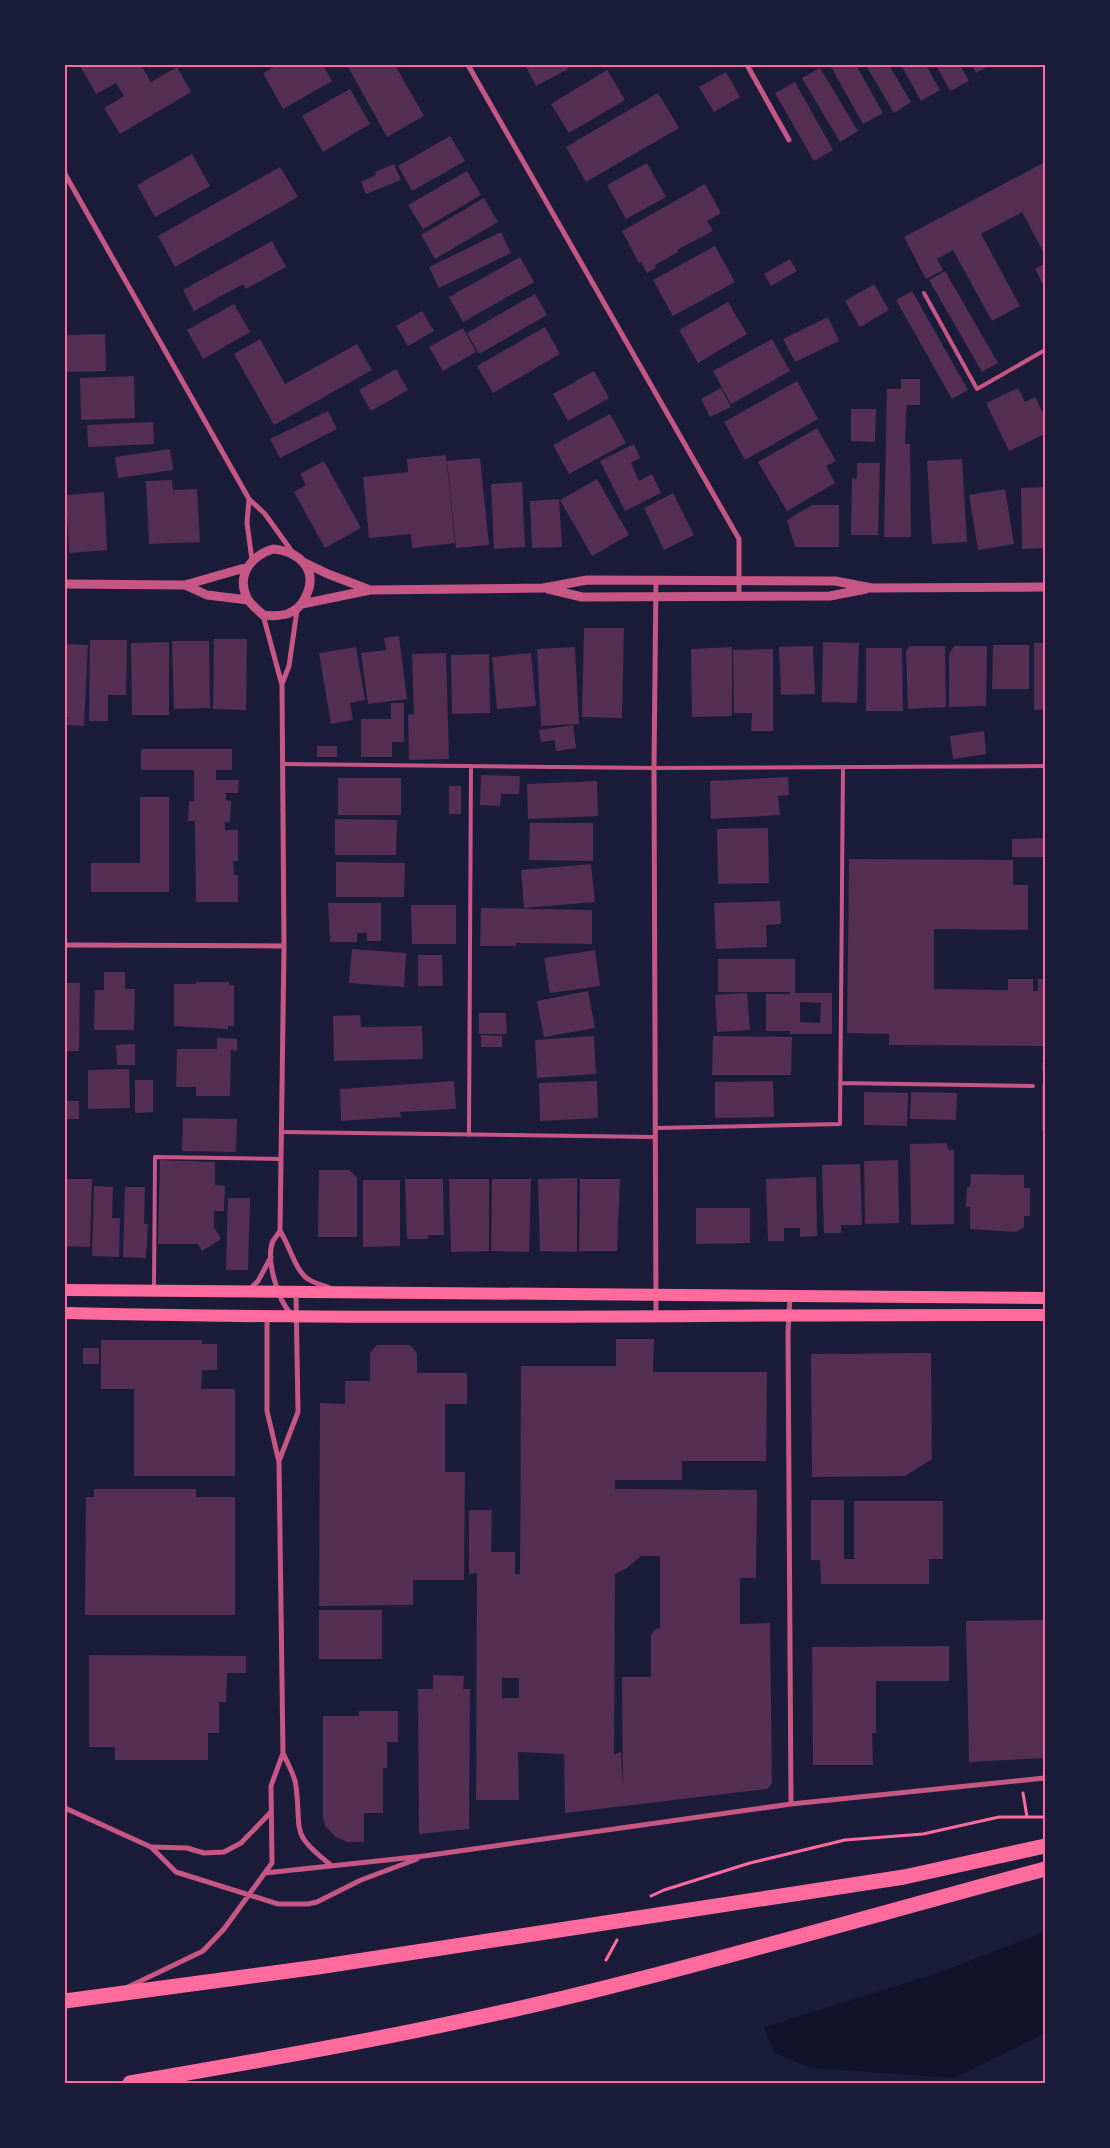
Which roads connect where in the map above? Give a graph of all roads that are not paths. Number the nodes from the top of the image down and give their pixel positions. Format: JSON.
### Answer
{"nodes":[{"id":1,"x":468,"y":65,"type":"edge"},
{"id":2,"x":756,"y":65,"type":"edge"},
{"id":3,"x":748,"y":67,"type":"edge"},
{"id":4,"x":789,"y":140,"type":"dead end"},
{"id":5,"x":65,"y":174,"type":"edge"},
{"id":6,"x":924,"y":293,"type":"dead end"},
{"id":7,"x":1045,"y":350,"type":"edge"},
{"id":8,"x":249,"y":499,"type":"junction"},
{"id":9,"x":294,"y":554,"type":"junction"},
{"id":10,"x":303,"y":562,"type":"junction"},
{"id":11,"x":250,"y":563,"type":"junction"},
{"id":12,"x":656,"y":579,"type":"junction"},
{"id":13,"x":739,"y":580,"type":"junction"},
{"id":14,"x":65,"y":584,"type":"edge"},
{"id":15,"x":185,"y":584,"type":"junction"},
{"id":16,"x":1045,"y":587,"type":"edge"},
{"id":17,"x":542,"y":588,"type":"junction"},
{"id":18,"x":872,"y":588,"type":"junction"},
{"id":19,"x":370,"y":590,"type":"junction"},
{"id":20,"x":739,"y":595,"type":"junction"},
{"id":21,"x":656,"y":596,"type":"junction"},
{"id":22,"x":248,"y":600,"type":"junction"},
{"id":23,"x":300,"y":606,"type":"junction"},
{"id":24,"x":263,"y":615,"type":"junction"},
{"id":25,"x":282,"y":684,"type":"junction"},
{"id":26,"x":283,"y":764,"type":"junction"},
{"id":27,"x":471,"y":766,"type":"junction"},
{"id":28,"x":1045,"y":766,"type":"edge"},
{"id":29,"x":843,"y":767,"type":"junction"},
{"id":30,"x":654,"y":768,"type":"junction"},
{"id":31,"x":65,"y":945,"type":"edge"},
{"id":32,"x":284,"y":946,"type":"junction"},
{"id":33,"x":840,"y":1083,"type":"junction"},
{"id":34,"x":1033,"y":1086,"type":"dead end"},
{"id":35,"x":655,"y":1128,"type":"junction"},
{"id":36,"x":281,"y":1132,"type":"junction"},
{"id":37,"x":469,"y":1135,"type":"junction"},
{"id":38,"x":655,"y":1137,"type":"junction"},
{"id":39,"x":280,"y":1159,"type":"junction"},
{"id":40,"x":280,"y":1231,"type":"junction"},
{"id":41,"x":271,"y":1257,"type":"junction"},
{"id":42,"x":65,"y":1290,"type":"edge"},
{"id":43,"x":154,"y":1290,"type":"junction"},
{"id":44,"x":277,"y":1290,"type":"junction"},
{"id":45,"x":296,"y":1290,"type":"junction"},
{"id":46,"x":248,"y":1291,"type":"junction"},
{"id":47,"x":335,"y":1291,"type":"junction"},
{"id":48,"x":656,"y":1294,"type":"junction"},
{"id":49,"x":790,"y":1296,"type":"junction"},
{"id":50,"x":1045,"y":1298,"type":"edge"},
{"id":51,"x":65,"y":1313,"type":"edge"},
{"id":52,"x":788,"y":1314,"type":"junction"},
{"id":53,"x":1045,"y":1315,"type":"edge"},
{"id":54,"x":656,"y":1317,"type":"junction"},
{"id":55,"x":267,"y":1318,"type":"junction"},
{"id":56,"x":296,"y":1318,"type":"junction"},
{"id":57,"x":279,"y":1462,"type":"junction"},
{"id":58,"x":283,"y":1752,"type":"junction"},
{"id":59,"x":1045,"y":1778,"type":"edge"},
{"id":60,"x":791,"y":1804,"type":"junction"},
{"id":61,"x":65,"y":1808,"type":"edge"},
{"id":62,"x":271,"y":1812,"type":"junction"},
{"id":63,"x":1045,"y":1846,"type":"edge"},
{"id":64,"x":151,"y":1847,"type":"junction"},
{"id":65,"x":424,"y":1856,"type":"junction"},
{"id":66,"x":332,"y":1866,"type":"junction"},
{"id":67,"x":1045,"y":1870,"type":"edge"},
{"id":68,"x":265,"y":1873,"type":"junction"},
{"id":69,"x":248,"y":1895,"type":"junction"},
{"id":70,"x":104,"y":1997,"type":"junction"},
{"id":71,"x":65,"y":2001,"type":"edge"},
{"id":72,"x":130,"y":2083,"type":"edge"}],
"edges":[{"from":1,"to":13,"type":"street"},
{"from":2,"to":3,"type":"street"},
{"from":3,"to":4,"type":"street"},
{"from":5,"to":8,"type":"street"},
{"from":6,"to":7,"type":"lane"},
{"from":8,"to":9,"type":"street"},
{"from":8,"to":11,"type":"street"},
{"from":9,"to":10,"type":"street"},
{"from":9,"to":11,"type":"street"},
{"from":10,"to":19,"type":"street"},
{"from":10,"to":23,"type":"street"},
{"from":11,"to":15,"type":"street"},
{"from":11,"to":22,"type":"street"},
{"from":12,"to":13,"type":"street"},
{"from":12,"to":17,"type":"street"},
{"from":12,"to":21,"type":"street"},
{"from":13,"to":18,"type":"street"},
{"from":13,"to":20,"type":"street"},
{"from":14,"to":15,"type":"street"},
{"from":15,"to":22,"type":"street"},
{"from":16,"to":18,"type":"street"},
{"from":17,"to":19,"type":"street"},
{"from":17,"to":21,"type":"street"},
{"from":18,"to":20,"type":"street"},
{"from":19,"to":23,"type":"street"},
{"from":20,"to":21,"type":"street"},
{"from":21,"to":30,"type":"street"},
{"from":22,"to":24,"type":"street"},
{"from":23,"to":24,"type":"street"},
{"from":23,"to":25,"type":"street"},
{"from":24,"to":25,"type":"street"},
{"from":25,"to":26,"type":"street"},
{"from":26,"to":27,"type":"lane"},
{"from":26,"to":32,"type":"street"},
{"from":27,"to":30,"type":"lane"},
{"from":27,"to":37,"type":"lane"},
{"from":28,"to":29,"type":"lane"},
{"from":29,"to":30,"type":"lane"},
{"from":29,"to":33,"type":"lane"},
{"from":30,"to":35,"type":"street"},
{"from":31,"to":32,"type":"street"},
{"from":32,"to":36,"type":"street"},
{"from":33,"to":34,"type":"lane"},
{"from":33,"to":35,"type":"lane"},
{"from":35,"to":38,"type":"street"},
{"from":36,"to":37,"type":"lane"},
{"from":36,"to":39,"type":"street"},
{"from":37,"to":38,"type":"lane"},
{"from":38,"to":48,"type":"street"},
{"from":39,"to":40,"type":"street"},
{"from":39,"to":43,"type":"lane"},
{"from":40,"to":41,"type":"street"},
{"from":40,"to":47,"type":"street"},
{"from":41,"to":44,"type":"street"},
{"from":41,"to":46,"type":"street"},
{"from":42,"to":43,"type":"main road"},
{"from":43,"to":46,"type":"main road"},
{"from":44,"to":45,"type":"main road"},
{"from":44,"to":46,"type":"main road"},
{"from":44,"to":56,"type":"street"},
{"from":45,"to":47,"type":"main road"},
{"from":45,"to":56,"type":"street"},
{"from":47,"to":48,"type":"main road"},
{"from":48,"to":49,"type":"main road"},
{"from":48,"to":54,"type":"street"},
{"from":49,"to":50,"type":"main road"},
{"from":49,"to":52,"type":"street"},
{"from":51,"to":55,"type":"main road"},
{"from":52,"to":53,"type":"main road"},
{"from":52,"to":54,"type":"main road"},
{"from":52,"to":60,"type":"street"},
{"from":54,"to":56,"type":"main road"},
{"from":55,"to":56,"type":"main road"},
{"from":55,"to":57,"type":"street"},
{"from":56,"to":57,"type":"street"},
{"from":57,"to":58,"type":"street"},
{"from":58,"to":62,"type":"street"},
{"from":58,"to":66,"type":"street"},
{"from":59,"to":60,"type":"street"},
{"from":60,"to":65,"type":"street"},
{"from":61,"to":64,"type":"street"},
{"from":62,"to":64,"type":"street"},
{"from":62,"to":68,"type":"street"},
{"from":63,"to":70,"type":"highway"},
{"from":64,"to":69,"type":"street"},
{"from":65,"to":66,"type":"street"},
{"from":65,"to":69,"type":"street"},
{"from":66,"to":68,"type":"street"},
{"from":67,"to":72,"type":"highway"},
{"from":68,"to":69,"type":"street"},
{"from":69,"to":70,"type":"street"},
{"from":70,"to":71,"type":"highway"}]}
